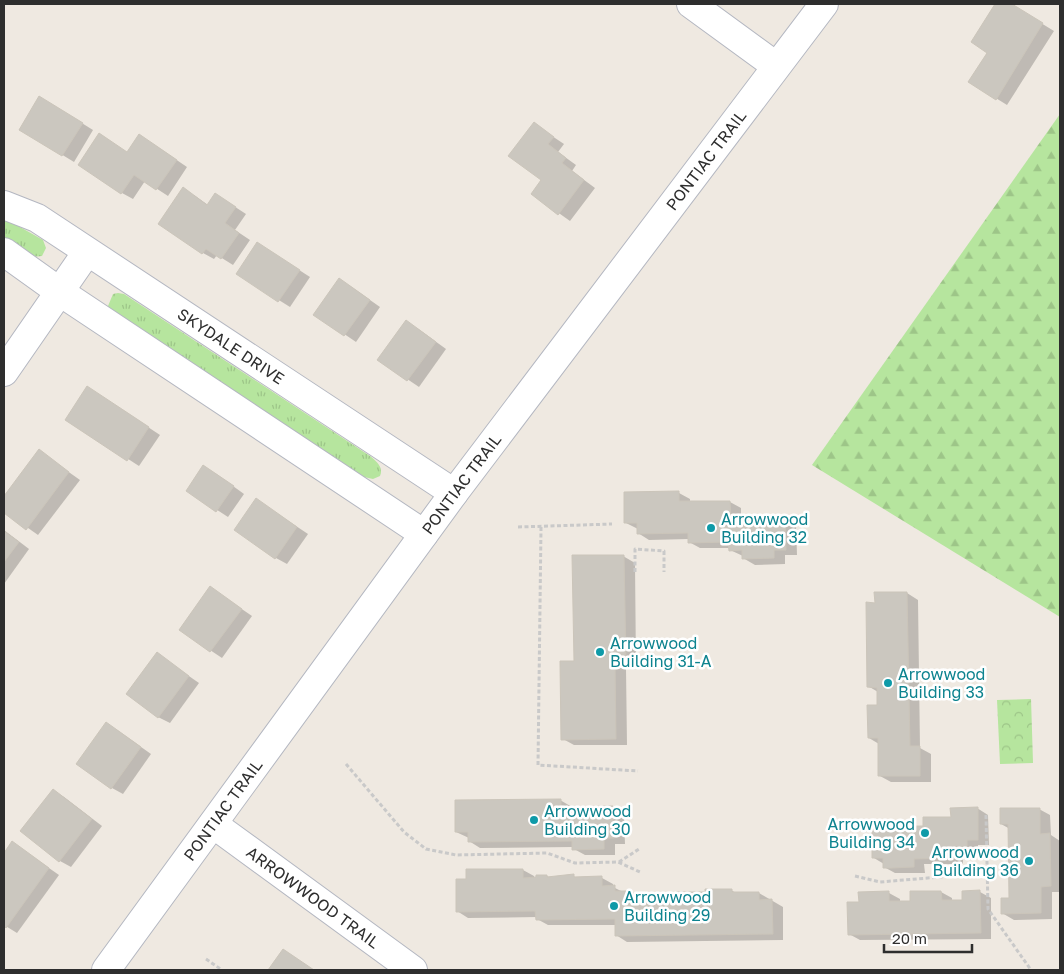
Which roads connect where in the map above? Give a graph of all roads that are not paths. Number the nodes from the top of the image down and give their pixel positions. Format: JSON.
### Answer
{"nodes":[{"id":1,"x":691,"y":4,"type":"edge"},
{"id":2,"x":824,"y":4,"type":"edge"},
{"id":3,"x":776,"y":66,"type":"junction"},
{"id":4,"x":4,"y":205,"type":"edge"},
{"id":5,"x":4,"y":252,"type":"edge"},
{"id":6,"x":87,"y":252,"type":"junction"},
{"id":7,"x":60,"y":292,"type":"junction"},
{"id":8,"x":4,"y":372,"type":"edge"},
{"id":9,"x":454,"y":493,"type":"junction"},
{"id":10,"x":424,"y":534,"type":"junction"},
{"id":11,"x":213,"y":824,"type":"junction"},
{"id":12,"x":106,"y":970,"type":"edge"},
{"id":13,"x":413,"y":970,"type":"edge"}],
"edges":[{"from":1,"to":3,"type":"street"},
{"from":2,"to":3,"type":"street","name":"PONTIAC TRAIL"},
{"from":3,"to":9,"type":"street","name":"PONTIAC TRAIL"},
{"from":4,"to":6,"type":"street","name":"SKYDALE DRIVE"},
{"from":5,"to":7,"type":"street"},
{"from":6,"to":7,"type":"street"},
{"from":6,"to":9,"type":"street","name":"SKYDALE DRIVE"},
{"from":7,"to":8,"type":"street"},
{"from":7,"to":10,"type":"street"},
{"from":9,"to":10,"type":"street","name":"PONTIAC TRAIL"},
{"from":10,"to":11,"type":"street","name":"PONTIAC TRAIL"},
{"from":11,"to":12,"type":"street","name":"PONTIAC TRAIL"},
{"from":11,"to":13,"type":"street","name":"ARROWWOOD TRAIL"}]}
